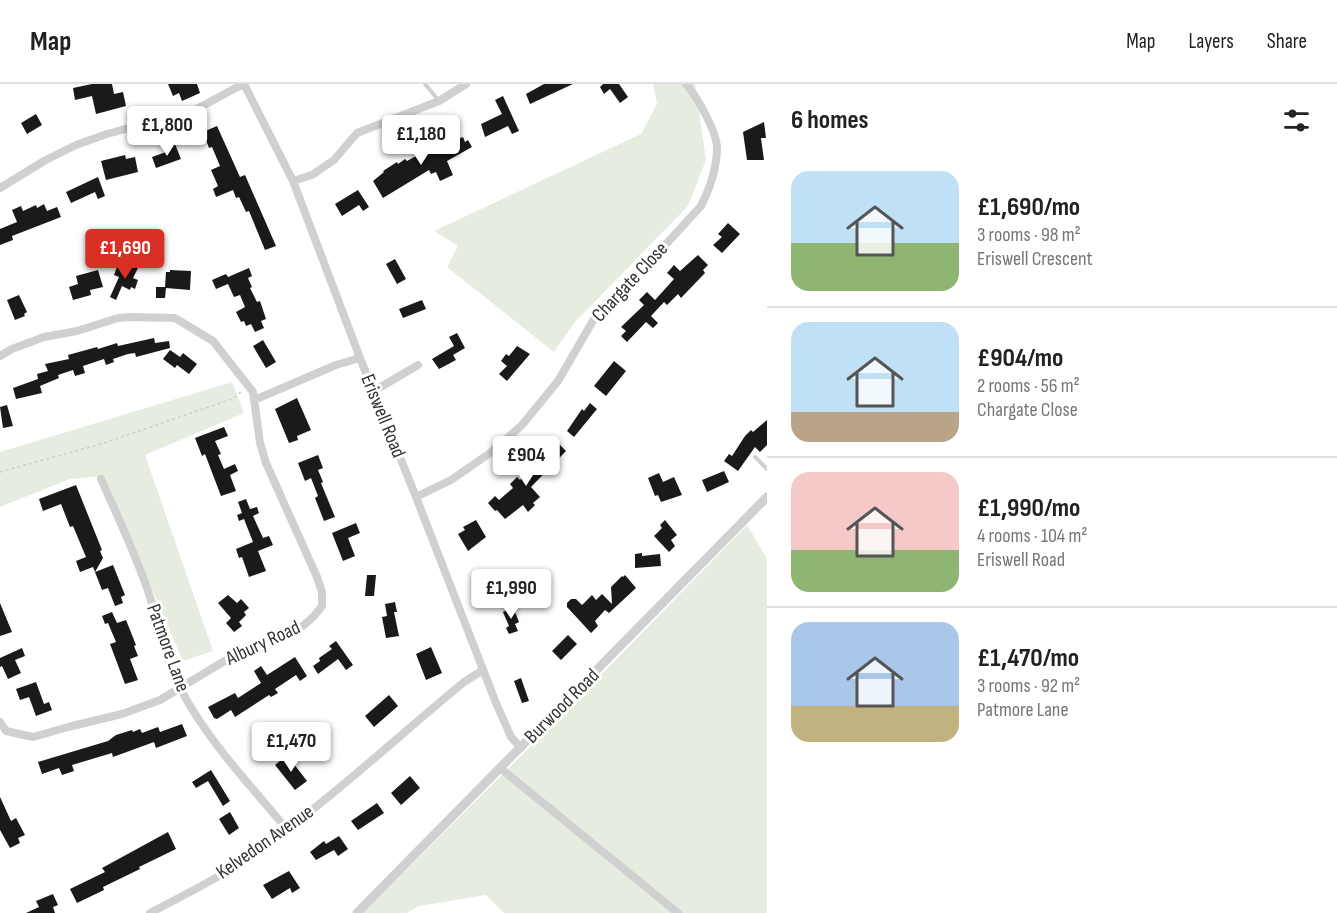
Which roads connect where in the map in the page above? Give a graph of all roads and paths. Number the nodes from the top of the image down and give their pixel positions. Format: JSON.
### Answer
{"nodes":[{"id":1,"x":244,"y":84,"type":"edge"},
{"id":2,"x":425,"y":84,"type":"edge"},
{"id":3,"x":466,"y":84,"type":"edge"},
{"id":4,"x":686,"y":84,"type":"edge"},
{"id":5,"x":439,"y":101,"type":"junction"},
{"id":6,"x":293,"y":181,"type":"junction"},
{"id":7,"x":0,"y":188,"type":"edge"},
{"id":8,"x":0,"y":356,"type":"edge"},
{"id":9,"x":360,"y":358,"type":"junction"},
{"id":10,"x":418,"y":365,"type":"dead end"},
{"id":11,"x":249,"y":387,"type":"junction"},
{"id":12,"x":374,"y":391,"type":"junction"},
{"id":13,"x":254,"y":400,"type":"junction"},
{"id":14,"x":755,"y":457,"type":"dead end"},
{"id":15,"x":767,"y":469,"type":"edge"},
{"id":16,"x":0,"y":472,"type":"edge"},
{"id":17,"x":101,"y":479,"type":"dead end"},
{"id":18,"x":416,"y":497,"type":"junction"},
{"id":19,"x":767,"y":497,"type":"edge"},
{"id":20,"x":483,"y":670,"type":"junction"},
{"id":21,"x":179,"y":687,"type":"junction"},
{"id":22,"x":0,"y":722,"type":"edge"},
{"id":23,"x":520,"y":748,"type":"junction"},
{"id":24,"x":500,"y":768,"type":"junction"},
{"id":25,"x":287,"y":829,"type":"junction"},
{"id":26,"x":150,"y":913,"type":"edge"},
{"id":27,"x":357,"y":913,"type":"edge"},
{"id":28,"x":678,"y":913,"type":"edge"}],
"edges":[{"from":1,"to":6,"type":"street","name":"Eriswell Road"},
{"from":1,"to":7,"type":"street"},
{"from":2,"to":5,"type":"lane"},
{"from":3,"to":5,"type":"street"},
{"from":4,"to":18,"type":"street","name":"Chargate Close"},
{"from":5,"to":6,"type":"street"},
{"from":6,"to":9,"type":"street","name":"Eriswell Road"},
{"from":8,"to":11,"type":"street"},
{"from":9,"to":12,"type":"street","name":"Eriswell Road"},
{"from":9,"to":13,"type":"street"},
{"from":10,"to":12,"type":"street"},
{"from":11,"to":13,"type":"street"},
{"from":11,"to":16,"type":"path"},
{"from":12,"to":18,"type":"street","name":"Eriswell Road"},
{"from":13,"to":21,"type":"street","name":"Albury Road"},
{"from":14,"to":15,"type":"lane"},
{"from":17,"to":21,"type":"street","name":"Patmore Lane"},
{"from":18,"to":20,"type":"street","name":"Eriswell Road"},
{"from":19,"to":23,"type":"street","name":"Burwood Road"},
{"from":20,"to":23,"type":"street","name":"Eriswell Road"},
{"from":20,"to":25,"type":"street","name":"Kelvedon Avenue"},
{"from":21,"to":22,"type":"street","name":"Albury Road"},
{"from":21,"to":25,"type":"street","name":"Patmore Lane"},
{"from":23,"to":24,"type":"street","name":"Burwood Road"},
{"from":24,"to":27,"type":"street","name":"Burwood Road"},
{"from":24,"to":28,"type":"street"},
{"from":25,"to":26,"type":"street","name":"Kelvedon Avenue"}]}
